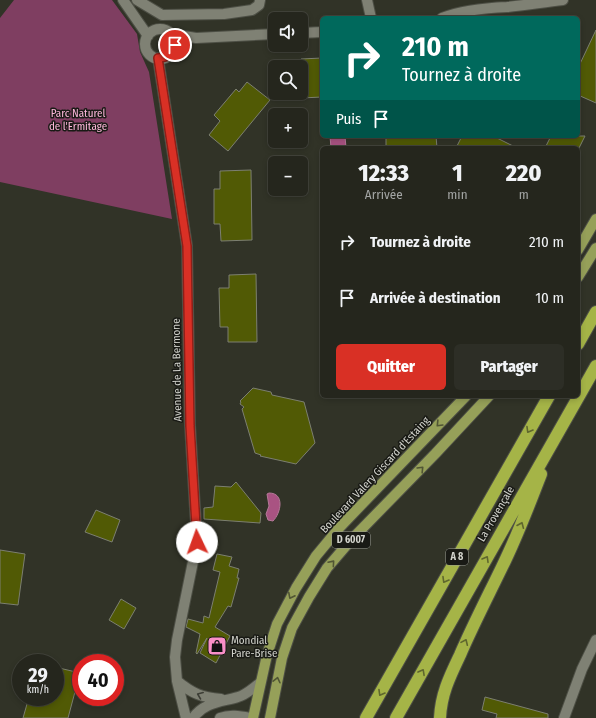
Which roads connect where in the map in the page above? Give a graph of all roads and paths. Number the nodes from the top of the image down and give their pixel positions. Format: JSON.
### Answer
{"nodes":[{"id":1,"x":123,"y":0,"type":"edge"},
{"id":2,"x":137,"y":0,"type":"edge"},
{"id":3,"x":260,"y":0,"type":"edge"},
{"id":4,"x":367,"y":0,"type":"edge"},
{"id":5,"x":563,"y":0,"type":"edge"},
{"id":6,"x":371,"y":16,"type":"edge"},
{"id":7,"x":447,"y":16,"type":"edge"},
{"id":8,"x":308,"y":32,"type":"edge"},
{"id":9,"x":320,"y":32,"type":"edge"},
{"id":10,"x":171,"y":34,"type":"junction"},
{"id":11,"x":268,"y":34,"type":"edge"},
{"id":12,"x":148,"y":36,"type":"junction"},
{"id":13,"x":196,"y":38,"type":"junction"},
{"id":14,"x":173,"y":51,"type":"junction"},
{"id":15,"x":158,"y":58,"type":"junction"},
{"id":16,"x":596,"y":219,"type":"edge"},
{"id":17,"x":580,"y":247,"type":"edge"},
{"id":18,"x":596,"y":248,"type":"edge"},
{"id":19,"x":580,"y":274,"type":"edge"},
{"id":20,"x":596,"y":312,"type":"edge"},
{"id":21,"x":580,"y":340,"type":"edge"},
{"id":22,"x":596,"y":366,"type":"edge"},
{"id":23,"x":580,"y":394,"type":"edge"},
{"id":24,"x":464,"y":398,"type":"edge"},
{"id":25,"x":486,"y":398,"type":"edge"},
{"id":26,"x":548,"y":398,"type":"edge"},
{"id":27,"x":578,"y":398,"type":"edge"},
{"id":28,"x":556,"y":436,"type":"junction"},
{"id":29,"x":596,"y":640,"type":"edge"},
{"id":30,"x":178,"y":682,"type":"junction"},
{"id":31,"x":260,"y":683,"type":"junction"},
{"id":32,"x":225,"y":700,"type":"junction"},
{"id":33,"x":186,"y":718,"type":"edge"},
{"id":34,"x":194,"y":718,"type":"edge"},
{"id":35,"x":220,"y":718,"type":"edge"},
{"id":36,"x":252,"y":718,"type":"edge"},
{"id":37,"x":270,"y":718,"type":"edge"},
{"id":38,"x":366,"y":718,"type":"edge"},
{"id":39,"x":396,"y":718,"type":"edge"},
{"id":40,"x":440,"y":718,"type":"edge"},
{"id":41,"x":564,"y":718,"type":"edge"}],
"edges":[{"from":1,"to":12,"type":"street"},
{"from":2,"to":3,"type":"street"},
{"from":4,"to":6,"type":"street"},
{"from":5,"to":7,"type":"street"},
{"from":8,"to":9,"type":"street"},
{"from":10,"to":12,"type":"street"},
{"from":10,"to":13,"type":"street"},
{"from":10,"to":14,"type":"street"},
{"from":11,"to":13,"type":"street"},
{"from":12,"to":15,"type":"street"},
{"from":13,"to":14,"type":"street"},
{"from":14,"to":15,"type":"street"},
{"from":15,"to":30,"type":"street","name":"Avenue de La Bermone"},
{"from":16,"to":17,"type":"main road"},
{"from":18,"to":19,"type":"main road"},
{"from":20,"to":21,"type":"highway"},
{"from":22,"to":23,"type":"highway","name":"La Provençale","number":"A 8"},
{"from":24,"to":31,"type":"main road","name":"Boulevard Valery Giscard d'Estaing","number":"D 6007","one_way":true},
{"from":37,"to":25,"type":"main road","number":"D 6007","one_way":true},
{"from":26,"to":38,"type":"highway","name":"La Provençale","number":"A 8","one_way":true},
{"from":27,"to":28,"type":"highway","name":"La Provençale","number":"A 8"},
{"from":39,"to":28,"type":"highway","name":"La Provençale","number":"A 8","one_way":true},
{"from":40,"to":28,"type":"highway","one_way":true},
{"from":29,"to":41,"type":"street"},
{"from":32,"to":30,"type":"street","one_way":true},
{"from":30,"to":33,"type":"street","name":"Avenue de La Bermone"},
{"from":31,"to":32,"type":"street"},
{"from":31,"to":36,"type":"main road","number":"D 6007"},
{"from":32,"to":34,"type":"street"},
{"from":35,"to":36,"type":"street"}]}
